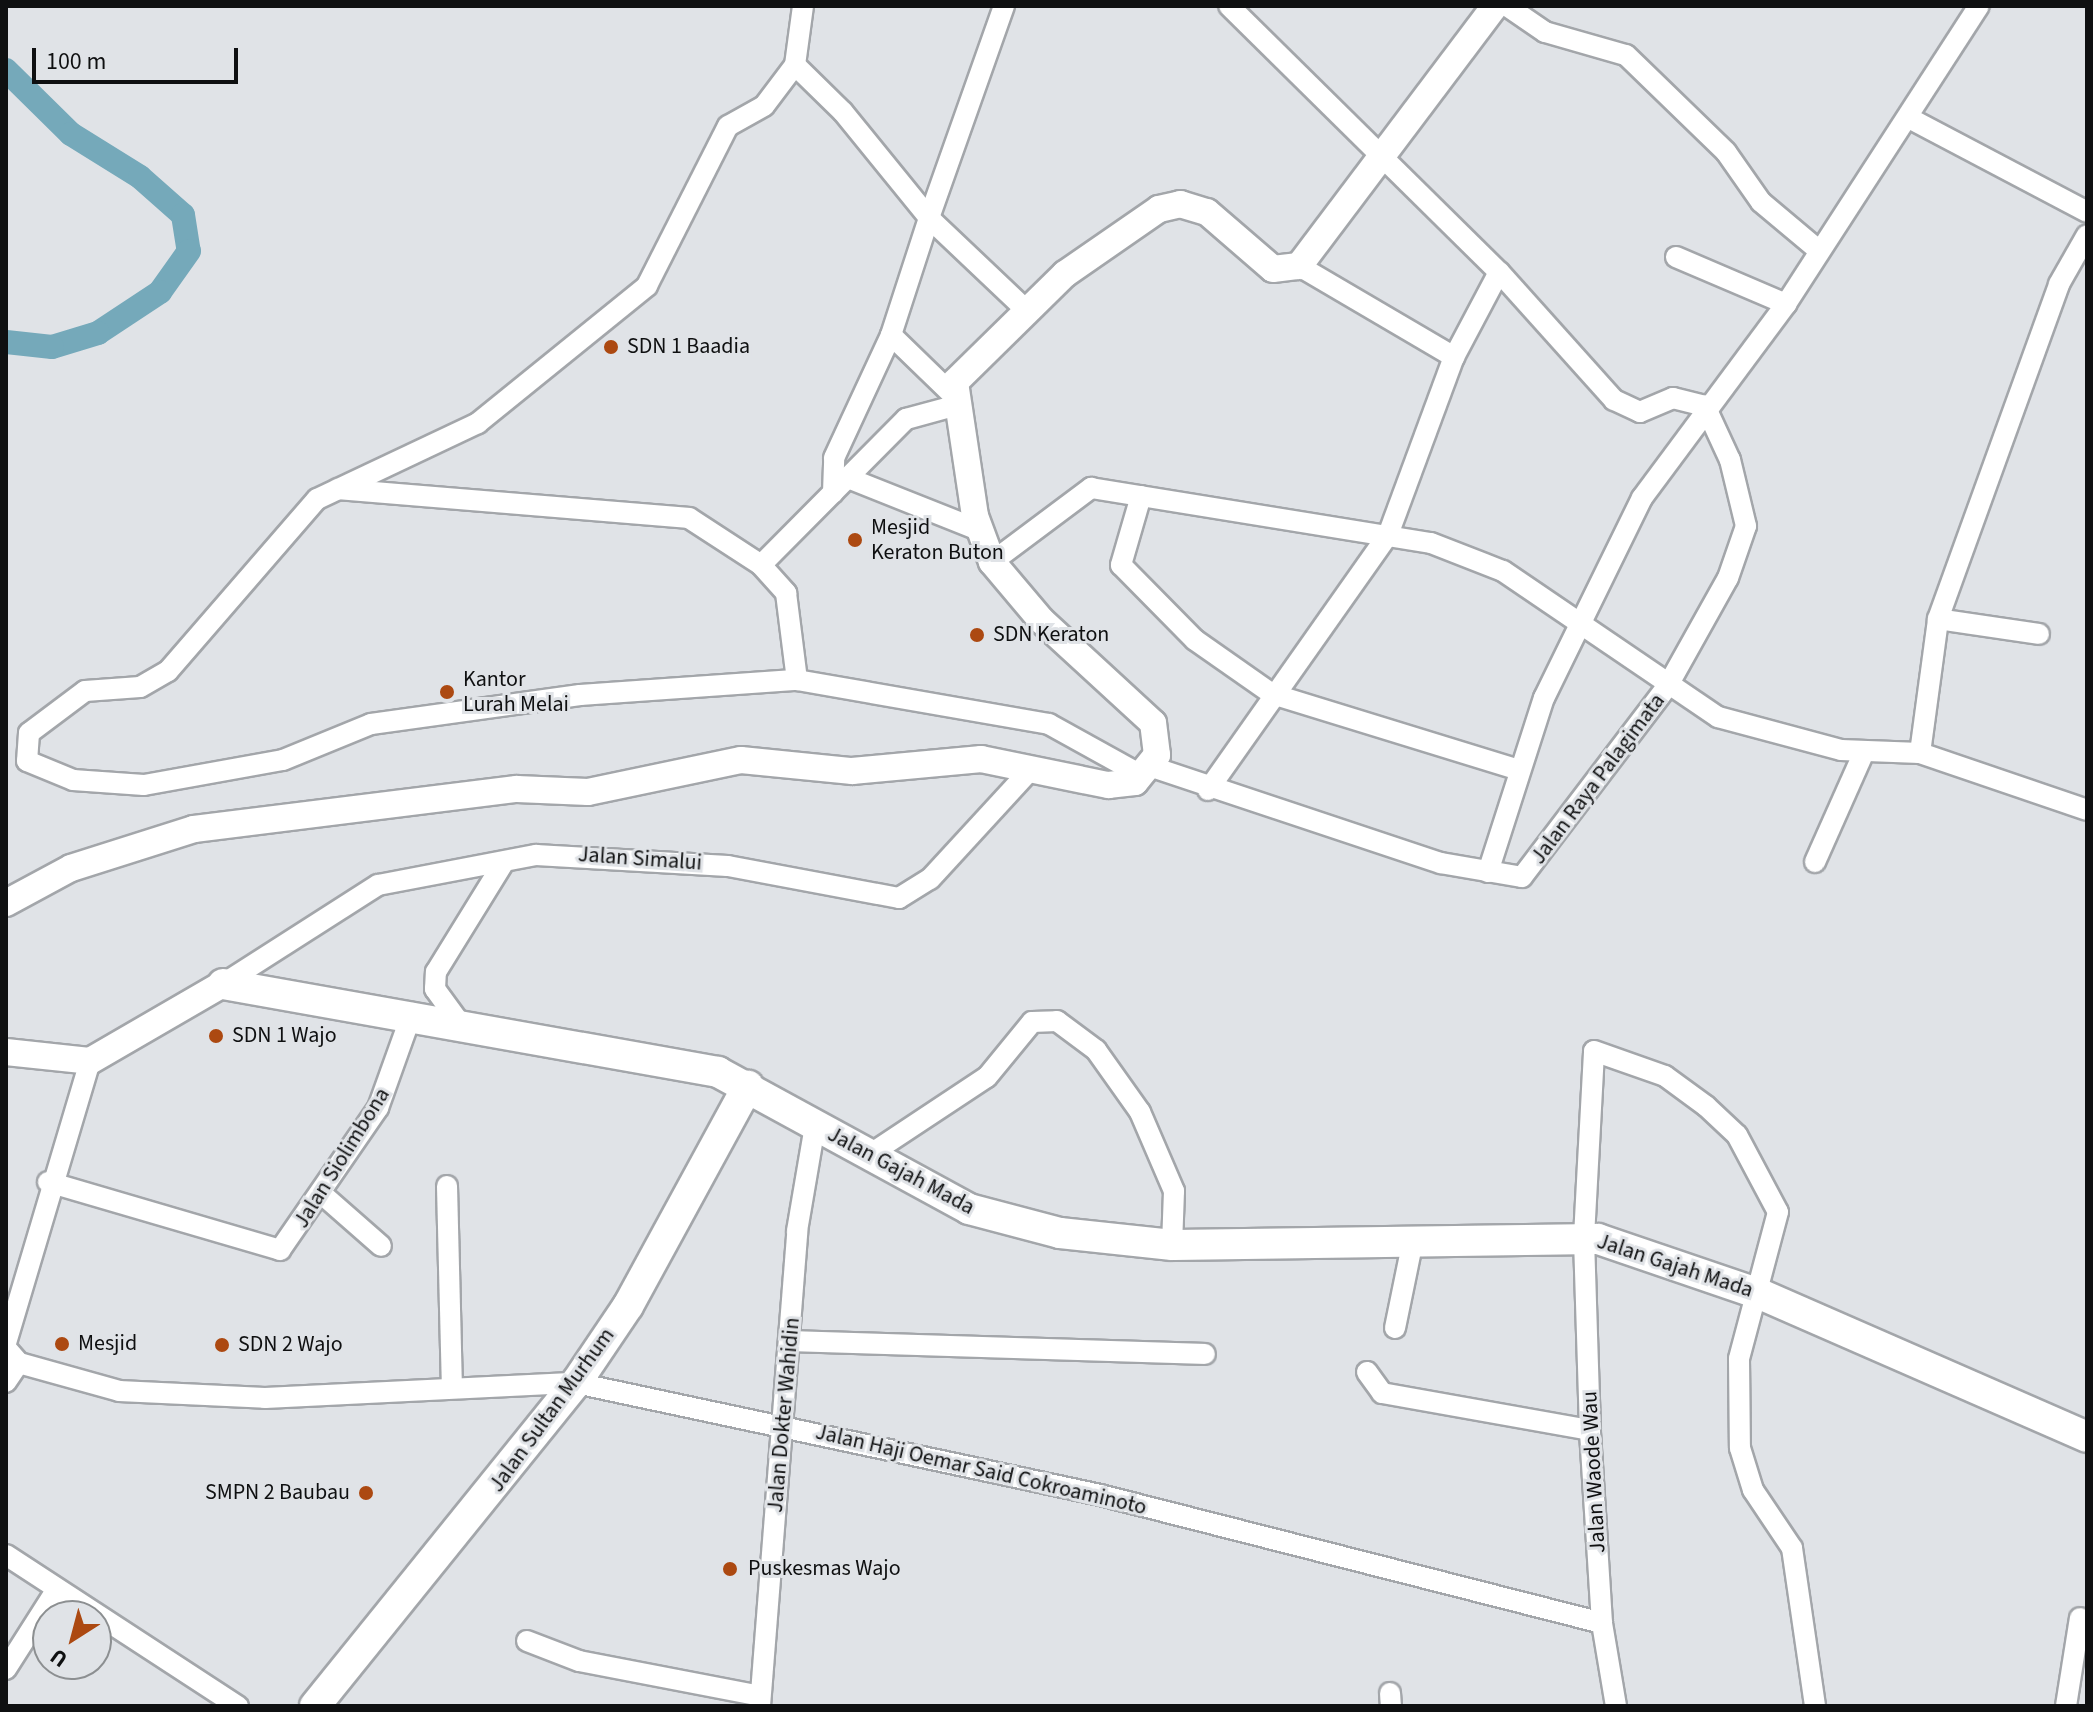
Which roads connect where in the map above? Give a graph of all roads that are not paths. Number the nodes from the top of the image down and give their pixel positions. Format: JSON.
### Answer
{"nodes":[{"id":1,"x":803,"y":6,"type":"edge"},
{"id":2,"x":1004,"y":6,"type":"edge"},
{"id":3,"x":1229,"y":6,"type":"edge"},
{"id":4,"x":1495,"y":6,"type":"edge"},
{"id":5,"x":1507,"y":6,"type":"edge"},
{"id":6,"x":1979,"y":6,"type":"edge"},
{"id":7,"x":795,"y":65,"type":"junction"},
{"id":8,"x":1909,"y":118,"type":"junction"},
{"id":9,"x":1382,"y":154,"type":"junction"},
{"id":10,"x":2087,"y":212,"type":"edge"},
{"id":11,"x":929,"y":218,"type":"junction"},
{"id":12,"x":2084,"y":248,"type":"edge"},
{"id":13,"x":1817,"y":249,"type":"junction"},
{"id":14,"x":1676,"y":257,"type":"dead end"},
{"id":15,"x":1299,"y":266,"type":"junction"},
{"id":16,"x":1499,"y":272,"type":"junction"},
{"id":17,"x":1786,"y":304,"type":"junction"},
{"id":18,"x":1025,"y":309,"type":"junction"},
{"id":19,"x":891,"y":335,"type":"junction"},
{"id":20,"x":1454,"y":357,"type":"junction"},
{"id":21,"x":953,"y":400,"type":"junction"},
{"id":22,"x":1708,"y":410,"type":"junction"},
{"id":23,"x":841,"y":485,"type":"junction"},
{"id":24,"x":334,"y":488,"type":"junction"},
{"id":25,"x":1141,"y":496,"type":"junction"},
{"id":26,"x":979,"y":530,"type":"junction"},
{"id":27,"x":1388,"y":535,"type":"junction"},
{"id":28,"x":992,"y":562,"type":"junction"},
{"id":29,"x":761,"y":565,"type":"junction"},
{"id":30,"x":1938,"y":619,"type":"junction"},
{"id":31,"x":1583,"y":623,"type":"junction"},
{"id":32,"x":2039,"y":634,"type":"dead end"},
{"id":33,"x":797,"y":680,"type":"junction"},
{"id":34,"x":1667,"y":687,"type":"junction"},
{"id":35,"x":1272,"y":694,"type":"junction"},
{"id":36,"x":1864,"y":752,"type":"junction"},
{"id":37,"x":1920,"y":753,"type":"junction"},
{"id":38,"x":1032,"y":768,"type":"junction"},
{"id":39,"x":1519,"y":770,"type":"junction"},
{"id":40,"x":1148,"y":771,"type":"junction"},
{"id":41,"x":1208,"y":790,"type":"junction"},
{"id":42,"x":2087,"y":810,"type":"edge"},
{"id":43,"x":504,"y":862,"type":"junction"},
{"id":44,"x":1815,"y":862,"type":"dead end"},
{"id":45,"x":1488,"y":872,"type":"junction"},
{"id":46,"x":6,"y":903,"type":"edge"},
{"id":47,"x":223,"y":984,"type":"junction"},
{"id":48,"x":412,"y":1013,"type":"junction"},
{"id":49,"x":459,"y":1022,"type":"junction"},
{"id":50,"x":6,"y":1052,"type":"edge"},
{"id":51,"x":90,"y":1061,"type":"junction"},
{"id":52,"x":748,"y":1086,"type":"junction"},
{"id":53,"x":815,"y":1126,"type":"junction"},
{"id":54,"x":869,"y":1155,"type":"junction"},
{"id":55,"x":48,"y":1182,"type":"junction"},
{"id":56,"x":447,"y":1186,"type":"dead end"},
{"id":57,"x":323,"y":1195,"type":"junction"},
{"id":58,"x":1584,"y":1237,"type":"junction"},
{"id":59,"x":1413,"y":1240,"type":"junction"},
{"id":60,"x":1172,"y":1245,"type":"junction"},
{"id":61,"x":381,"y":1246,"type":"dead end"},
{"id":62,"x":1760,"y":1294,"type":"junction"},
{"id":63,"x":1395,"y":1328,"type":"dead end"},
{"id":64,"x":791,"y":1341,"type":"junction"},
{"id":65,"x":10,"y":1351,"type":"edge"},
{"id":66,"x":1205,"y":1354,"type":"dead end"},
{"id":67,"x":1367,"y":1372,"type":"dead end"},
{"id":68,"x":6,"y":1382,"type":"edge"},
{"id":69,"x":576,"y":1383,"type":"junction"},
{"id":70,"x":452,"y":1386,"type":"junction"},
{"id":71,"x":784,"y":1426,"type":"junction"},
{"id":72,"x":1590,"y":1430,"type":"junction"},
{"id":73,"x":2087,"y":1437,"type":"edge"},
{"id":74,"x":6,"y":1555,"type":"edge"},
{"id":75,"x":57,"y":1589,"type":"junction"},
{"id":76,"x":2080,"y":1618,"type":"dead end"},
{"id":77,"x":1602,"y":1623,"type":"junction"},
{"id":78,"x":527,"y":1641,"type":"dead end"},
{"id":79,"x":6,"y":1669,"type":"edge"},
{"id":80,"x":760,"y":1701,"type":"edge"},
{"id":81,"x":238,"y":1706,"type":"edge"},
{"id":82,"x":315,"y":1706,"type":"edge"},
{"id":83,"x":1616,"y":1706,"type":"edge"},
{"id":84,"x":1815,"y":1706,"type":"edge"},
{"id":85,"x":2066,"y":1706,"type":"edge"}],
"edges":[{"from":1,"to":7,"type":"street"},
{"from":2,"to":11,"type":"street"},
{"from":3,"to":9,"type":"street"},
{"from":4,"to":9,"type":"main road"},
{"from":5,"to":13,"type":"street"},
{"from":6,"to":8,"type":"street"},
{"from":7,"to":11,"type":"street"},
{"from":7,"to":24,"type":"street"},
{"from":8,"to":10,"type":"street"},
{"from":8,"to":13,"type":"street"},
{"from":9,"to":15,"type":"main road"},
{"from":9,"to":16,"type":"street"},
{"from":11,"to":18,"type":"street"},
{"from":11,"to":19,"type":"street"},
{"from":12,"to":30,"type":"street"},
{"from":13,"to":17,"type":"street"},
{"from":14,"to":17,"type":"street"},
{"from":15,"to":18,"type":"main road"},
{"from":15,"to":20,"type":"street"},
{"from":16,"to":20,"type":"street"},
{"from":16,"to":22,"type":"street"},
{"from":17,"to":22,"type":"street"},
{"from":18,"to":21,"type":"main road"},
{"from":19,"to":21,"type":"street"},
{"from":19,"to":23,"type":"street"},
{"from":20,"to":27,"type":"street"},
{"from":21,"to":23,"type":"street"},
{"from":21,"to":26,"type":"main road"},
{"from":22,"to":31,"type":"street"},
{"from":22,"to":34,"type":"street"},
{"from":23,"to":26,"type":"street"},
{"from":23,"to":29,"type":"street"},
{"from":24,"to":29,"type":"street"},
{"from":24,"to":33,"type":"street","name":"Jalan Raya Palagimata"},
{"from":25,"to":27,"type":"street"},
{"from":25,"to":28,"type":"street"},
{"from":25,"to":35,"type":"street"},
{"from":26,"to":28,"type":"main road"},
{"from":27,"to":31,"type":"street"},
{"from":27,"to":35,"type":"street"},
{"from":28,"to":40,"type":"main road"},
{"from":29,"to":33,"type":"street"},
{"from":30,"to":32,"type":"street"},
{"from":30,"to":37,"type":"street"},
{"from":31,"to":34,"type":"street"},
{"from":31,"to":39,"type":"street"},
{"from":33,"to":40,"type":"street","name":"Jalan Raya Palagimata"},
{"from":34,"to":36,"type":"street","name":"Jalan Raya Palagimata"},
{"from":34,"to":45,"type":"street","name":"Jalan Raya Palagimata"},
{"from":35,"to":39,"type":"street"},
{"from":35,"to":41,"type":"street"},
{"from":36,"to":37,"type":"street","name":"Jalan Raya Palagimata"},
{"from":36,"to":44,"type":"street"},
{"from":37,"to":42,"type":"street","name":"Jalan Raya Palagimata"},
{"from":38,"to":40,"type":"main road"},
{"from":38,"to":43,"type":"street","name":"Jalan Simalui"},
{"from":38,"to":46,"type":"main road"},
{"from":39,"to":45,"type":"street"},
{"from":40,"to":41,"type":"street","name":"Jalan Raya Palagimata"},
{"from":41,"to":45,"type":"street","name":"Jalan Raya Palagimata"},
{"from":43,"to":47,"type":"street","name":"Jalan Simalui"},
{"from":43,"to":49,"type":"street"},
{"from":47,"to":48,"type":"highway","name":"Jalan Gajah Mada"},
{"from":47,"to":51,"type":"main road"},
{"from":48,"to":49,"type":"highway","name":"Jalan Gajah Mada"},
{"from":48,"to":57,"type":"street","name":"Jalan Siolimbona"},
{"from":49,"to":52,"type":"highway","name":"Jalan Gajah Mada"},
{"from":50,"to":51,"type":"main road"},
{"from":51,"to":55,"type":"street"},
{"from":52,"to":53,"type":"highway","name":"Jalan Gajah Mada"},
{"from":52,"to":69,"type":"highway","name":"Jalan Sultan Murhum"},
{"from":53,"to":54,"type":"highway","name":"Jalan Gajah Mada"},
{"from":53,"to":64,"type":"street","name":"Jalan Dokter Wahidin"},
{"from":54,"to":60,"type":"highway","name":"Jalan Gajah Mada"},
{"from":54,"to":60,"type":"street"},
{"from":55,"to":57,"type":"street","name":"Jalan Siolimbona"},
{"from":55,"to":65,"type":"street"},
{"from":56,"to":70,"type":"street"},
{"from":57,"to":61,"type":"street"},
{"from":58,"to":59,"type":"highway","name":"Jalan Gajah Mada"},
{"from":58,"to":62,"type":"highway","name":"Jalan Gajah Mada"},
{"from":58,"to":62,"type":"street","name":"Jalan Waode Wau"},
{"from":58,"to":72,"type":"street","name":"Jalan Waode Wau"},
{"from":59,"to":60,"type":"highway","name":"Jalan Gajah Mada"},
{"from":59,"to":63,"type":"street"},
{"from":62,"to":73,"type":"highway","name":"Jalan Gajah Mada"},
{"from":62,"to":84,"type":"street"},
{"from":64,"to":66,"type":"street"},
{"from":64,"to":71,"type":"street","name":"Jalan Dokter Wahidin"},
{"from":65,"to":68,"type":"street"},
{"from":65,"to":70,"type":"street","name":"Jalan Haji Oemar Said Cokroaminoto"},
{"from":67,"to":72,"type":"street"},
{"from":69,"to":70,"type":"street","name":"Jalan Haji Oemar Said Cokroaminoto"},
{"from":69,"to":71,"type":"street","name":"Jalan Haji Oemar Said Cokroaminoto"},
{"from":69,"to":82,"type":"highway","name":"Jalan Sultan Murhum"},
{"from":71,"to":77,"type":"street","name":"Jalan Haji Oemar Said Cokroaminoto"},
{"from":71,"to":80,"type":"street","name":"Jalan Dokter Wahidin"},
{"from":72,"to":77,"type":"street","name":"Jalan Waode Wau"},
{"from":74,"to":75,"type":"street"},
{"from":75,"to":79,"type":"street"},
{"from":75,"to":81,"type":"street"},
{"from":76,"to":85,"type":"street"},
{"from":77,"to":83,"type":"street","name":"Jalan Waode Wau"},
{"from":78,"to":80,"type":"street"}]}
